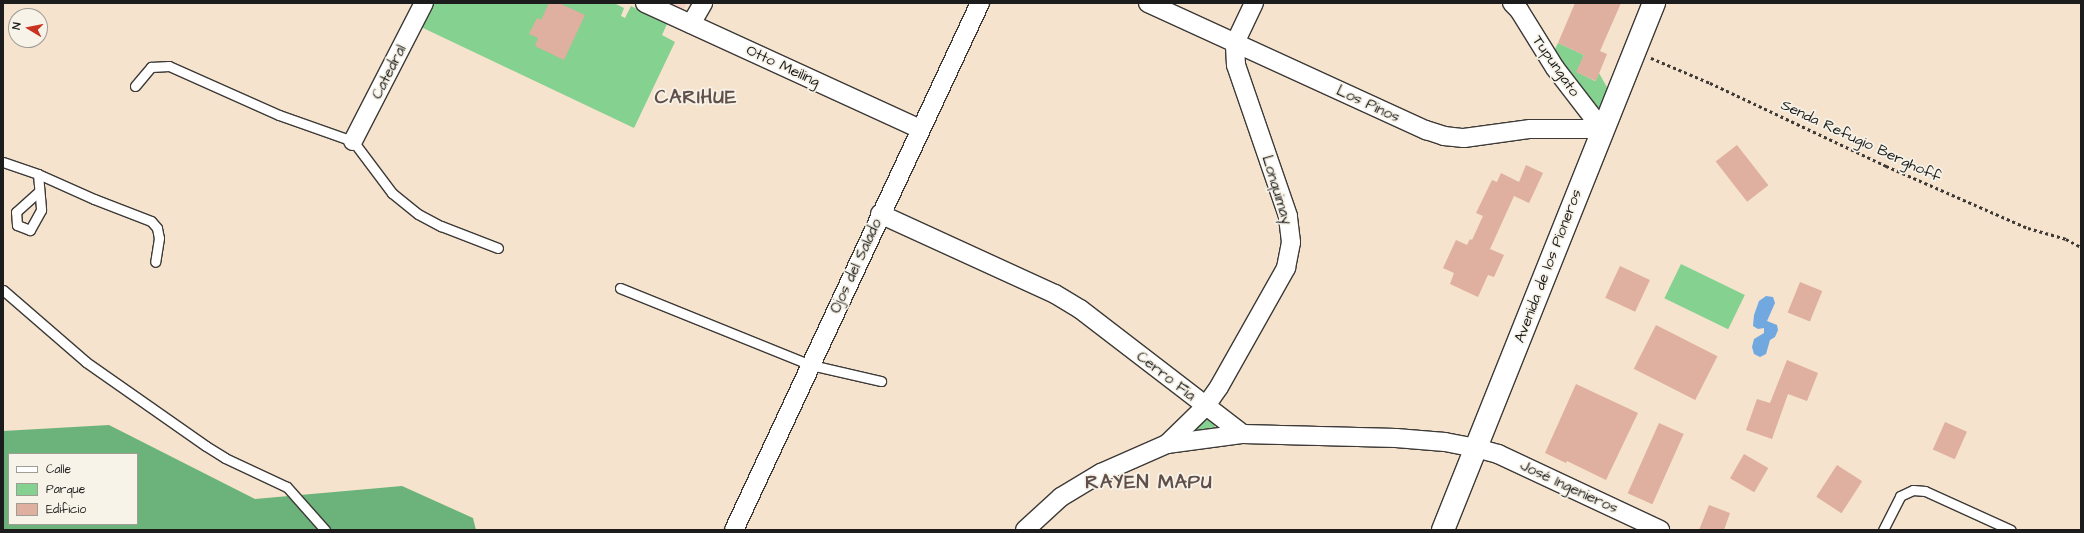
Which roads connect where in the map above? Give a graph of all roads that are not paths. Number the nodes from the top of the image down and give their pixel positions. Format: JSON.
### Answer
{"nodes":[{"id":1,"x":424,"y":3,"type":"edge"},
{"id":2,"x":645,"y":3,"type":"edge"},
{"id":3,"x":703,"y":3,"type":"edge"},
{"id":4,"x":980,"y":3,"type":"edge"},
{"id":5,"x":1148,"y":3,"type":"edge"},
{"id":6,"x":1254,"y":3,"type":"edge"},
{"id":7,"x":1512,"y":3,"type":"edge"},
{"id":8,"x":1654,"y":3,"type":"edge"},
{"id":9,"x":691,"y":24,"type":"junction"},
{"id":10,"x":1235,"y":43,"type":"junction"},
{"id":11,"x":136,"y":86,"type":"dead end"},
{"id":12,"x":920,"y":129,"type":"junction"},
{"id":13,"x":1602,"y":129,"type":"junction"},
{"id":14,"x":353,"y":141,"type":"junction"},
{"id":15,"x":3,"y":162,"type":"edge"},
{"id":16,"x":38,"y":174,"type":"junction"},
{"id":17,"x":39,"y":191,"type":"dead end"},
{"id":18,"x":880,"y":214,"type":"junction"},
{"id":19,"x":498,"y":248,"type":"dead end"},
{"id":20,"x":155,"y":262,"type":"dead end"},
{"id":21,"x":620,"y":288,"type":"dead end"},
{"id":22,"x":3,"y":290,"type":"edge"},
{"id":23,"x":810,"y":365,"type":"junction"},
{"id":24,"x":881,"y":381,"type":"dead end"},
{"id":25,"x":1205,"y":407,"type":"junction"},
{"id":26,"x":1243,"y":434,"type":"junction"},
{"id":27,"x":1167,"y":444,"type":"junction"},
{"id":28,"x":1476,"y":448,"type":"junction"},
{"id":29,"x":325,"y":530,"type":"edge"},
{"id":30,"x":734,"y":530,"type":"edge"},
{"id":31,"x":1025,"y":530,"type":"edge"},
{"id":32,"x":1443,"y":530,"type":"edge"},
{"id":33,"x":1660,"y":530,"type":"edge"},
{"id":34,"x":1883,"y":530,"type":"edge"},
{"id":35,"x":2011,"y":530,"type":"edge"}],
"edges":[{"from":1,"to":14,"type":"street","name":"Catedral"},
{"from":2,"to":9,"type":"street","name":"Otto Meiling"},
{"from":3,"to":9,"type":"street"},
{"from":4,"to":12,"type":"street","name":"Ojos del Salado"},
{"from":5,"to":10,"type":"street","name":"Los Pinos"},
{"from":6,"to":10,"type":"street","name":"Lonquimay"},
{"from":7,"to":13,"type":"street","name":"Tupungato"},
{"from":8,"to":13,"type":"main road","name":"Avenida de los Pioneros"},
{"from":9,"to":12,"type":"street","name":"Otto Meiling"},
{"from":10,"to":13,"type":"street","name":"Los Pinos"},
{"from":10,"to":25,"type":"street","name":"Lonquimay"},
{"from":11,"to":14,"type":"lane"},
{"from":12,"to":18,"type":"street","name":"Ojos del Salado"},
{"from":13,"to":28,"type":"main road","name":"Avenida de los Pioneros"},
{"from":14,"to":19,"type":"lane"},
{"from":15,"to":16,"type":"lane"},
{"from":16,"to":17,"type":"lane"},
{"from":16,"to":20,"type":"lane"},
{"from":18,"to":23,"type":"street","name":"Ojos del Salado"},
{"from":18,"to":25,"type":"street","name":"Cerro Fia"},
{"from":21,"to":23,"type":"lane"},
{"from":22,"to":29,"type":"lane"},
{"from":23,"to":24,"type":"lane"},
{"from":23,"to":30,"type":"street","name":"Ojos del Salado"},
{"from":25,"to":26,"type":"street","name":"Cerro Fia"},
{"from":25,"to":27,"type":"street","name":"Lonquimay"},
{"from":26,"to":27,"type":"street","name":"Lonquimay"},
{"from":26,"to":28,"type":"street"},
{"from":27,"to":31,"type":"street","name":"Lonquimay"},
{"from":28,"to":32,"type":"main road","name":"Avenida de los Pioneros"},
{"from":28,"to":33,"type":"street","name":"José Ingenieros"},
{"from":34,"to":35,"type":"lane"}]}
